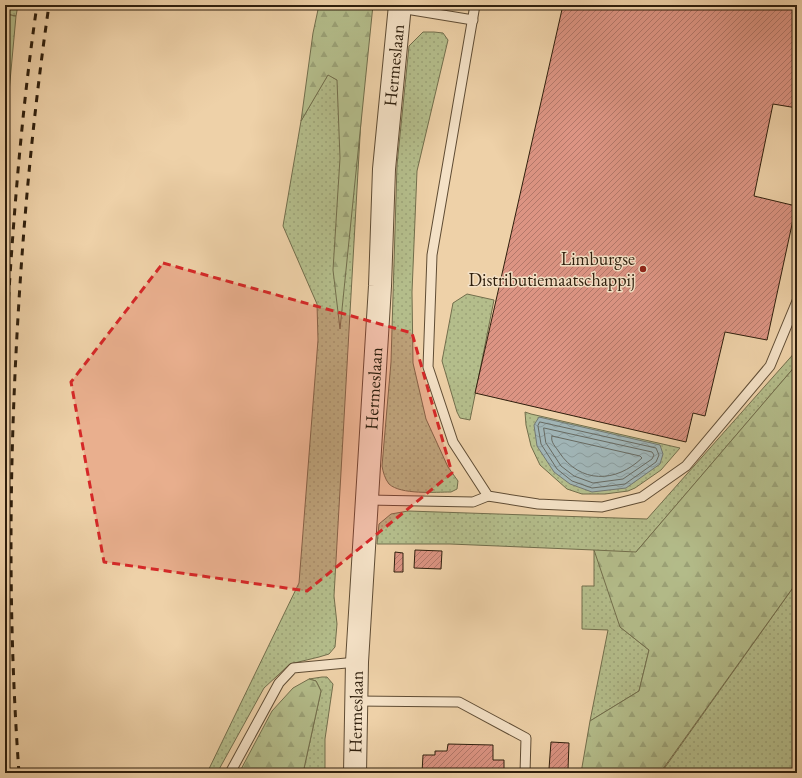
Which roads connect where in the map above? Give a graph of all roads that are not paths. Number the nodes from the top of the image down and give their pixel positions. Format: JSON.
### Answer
{"nodes":[{"id":1,"x":475,"y":5,"type":"edge"},
{"id":2,"x":400,"y":7,"type":"edge"},
{"id":3,"x":473,"y":20,"type":"junction"},
{"id":4,"x":797,"y":301,"type":"edge"},
{"id":5,"x":488,"y":496,"type":"junction"},
{"id":6,"x":368,"y":500,"type":"junction"},
{"id":7,"x":357,"y":662,"type":"junction"},
{"id":8,"x":356,"y":700,"type":"junction"},
{"id":9,"x":230,"y":773,"type":"edge"},
{"id":10,"x":356,"y":773,"type":"edge"},
{"id":11,"x":525,"y":773,"type":"edge"}],
"edges":[{"from":1,"to":3,"type":"lane"},
{"from":2,"to":3,"type":"lane"},
{"from":2,"to":6,"type":"street","name":"Hermeslaan"},
{"from":3,"to":5,"type":"lane"},
{"from":4,"to":5,"type":"lane"},
{"from":5,"to":6,"type":"lane"},
{"from":6,"to":7,"type":"street","name":"Hermeslaan"},
{"from":7,"to":8,"type":"street","name":"Hermeslaan"},
{"from":7,"to":9,"type":"lane"},
{"from":8,"to":10,"type":"street","name":"Hermeslaan"},
{"from":8,"to":11,"type":"lane"}]}
